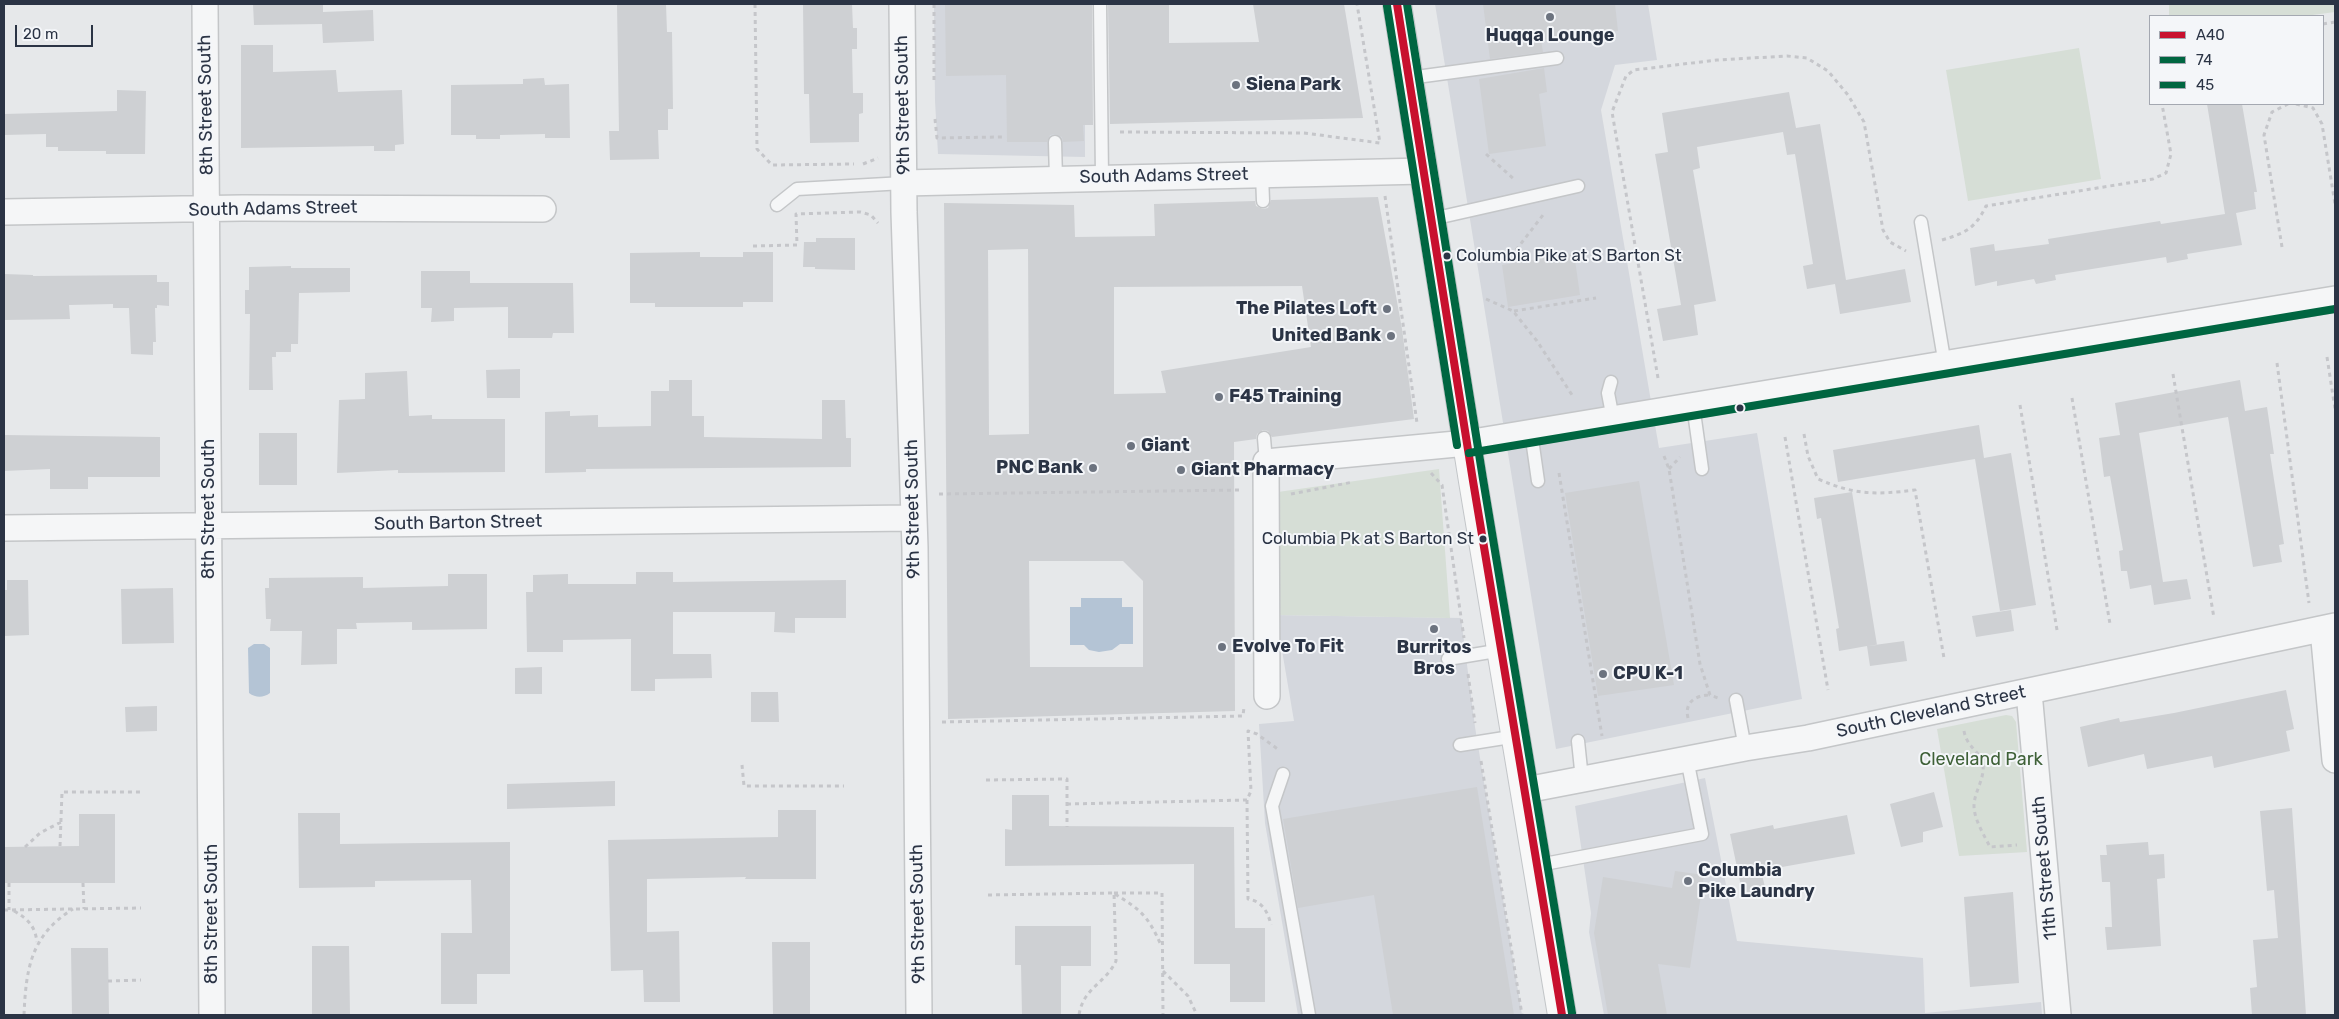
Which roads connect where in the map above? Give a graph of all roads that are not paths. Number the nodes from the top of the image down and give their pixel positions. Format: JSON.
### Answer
{"nodes":[{"id":1,"x":205,"y":4,"type":"edge"},
{"id":2,"x":902,"y":4,"type":"edge"},
{"id":3,"x":1100,"y":4,"type":"edge"},
{"id":4,"x":1397,"y":4,"type":"edge"},
{"id":5,"x":1557,"y":58,"type":"dead end"},
{"id":6,"x":1409,"y":78,"type":"junction"},
{"id":7,"x":1055,"y":142,"type":"dead end"},
{"id":8,"x":1424,"y":170,"type":"junction"},
{"id":9,"x":1262,"y":174,"type":"junction"},
{"id":10,"x":1102,"y":177,"type":"junction"},
{"id":11,"x":1056,"y":179,"type":"junction"},
{"id":12,"x":904,"y":183,"type":"junction"},
{"id":13,"x":1578,"y":186,"type":"dead end"},
{"id":14,"x":1263,"y":202,"type":"dead end"},
{"id":15,"x":777,"y":205,"type":"dead end"},
{"id":16,"x":543,"y":208,"type":"dead end"},
{"id":17,"x":207,"y":209,"type":"junction"},
{"id":18,"x":4,"y":212,"type":"edge"},
{"id":19,"x":1432,"y":219,"type":"junction"},
{"id":20,"x":1921,"y":222,"type":"dead end"},
{"id":21,"x":2335,"y":299,"type":"edge"},
{"id":22,"x":1945,"y":365,"type":"junction"},
{"id":23,"x":1611,"y":382,"type":"dead end"},
{"id":24,"x":1693,"y":405,"type":"junction"},
{"id":25,"x":1613,"y":419,"type":"junction"},
{"id":26,"x":1532,"y":432,"type":"junction"},
{"id":27,"x":1467,"y":443,"type":"junction"},
{"id":28,"x":1702,"y":469,"type":"dead end"},
{"id":29,"x":1538,"y":481,"type":"dead end"},
{"id":30,"x":913,"y":518,"type":"junction"},
{"id":31,"x":209,"y":525,"type":"junction"},
{"id":32,"x":4,"y":528,"type":"edge"},
{"id":33,"x":2329,"y":627,"type":"edge"},
{"id":34,"x":1502,"y":650,"type":"junction"},
{"id":35,"x":1448,"y":659,"type":"dead end"},
{"id":36,"x":2029,"y":692,"type":"junction"},
{"id":37,"x":1255,"y":698,"type":"road end"},
{"id":38,"x":1730,"y":700,"type":"road end"},
{"id":39,"x":1517,"y":736,"type":"junction"},
{"id":40,"x":1578,"y":741,"type":"dead end"},
{"id":41,"x":1460,"y":745,"type":"dead end"},
{"id":42,"x":1745,"y":748,"type":"junction"},
{"id":43,"x":1687,"y":759,"type":"junction"},
{"id":44,"x":2335,"y":760,"type":"edge"},
{"id":45,"x":1283,"y":774,"type":"dead end"},
{"id":46,"x":1582,"y":779,"type":"junction"},
{"id":47,"x":1526,"y":790,"type":"junction"},
{"id":48,"x":1539,"y":865,"type":"junction"},
{"id":49,"x":212,"y":1015,"type":"edge"},
{"id":50,"x":919,"y":1015,"type":"edge"},
{"id":51,"x":1309,"y":1015,"type":"edge"},
{"id":52,"x":1562,"y":1015,"type":"edge"},
{"id":53,"x":2058,"y":1015,"type":"edge"}],
"edges":[{"from":1,"to":17,"type":"street","name":"8th Street South"},
{"from":2,"to":12,"type":"street","name":"9th Street South"},
{"from":3,"to":10,"type":"lane"},
{"from":4,"to":6,"type":"main road"},
{"from":5,"to":6,"type":"lane"},
{"from":6,"to":8,"type":"main road"},
{"from":7,"to":11,"type":"lane"},
{"from":8,"to":9,"type":"street","name":"South Adams Street"},
{"from":8,"to":19,"type":"main road"},
{"from":9,"to":10,"type":"street","name":"South Adams Street"},
{"from":9,"to":14,"type":"lane"},
{"from":10,"to":11,"type":"street","name":"South Adams Street"},
{"from":11,"to":12,"type":"street","name":"South Adams Street"},
{"from":12,"to":15,"type":"lane"},
{"from":12,"to":30,"type":"street","name":"9th Street South"},
{"from":13,"to":19,"type":"lane"},
{"from":16,"to":17,"type":"street","name":"South Adams Street"},
{"from":17,"to":18,"type":"street","name":"South Adams Street"},
{"from":17,"to":31,"type":"street","name":"8th Street South"},
{"from":19,"to":27,"type":"main road"},
{"from":20,"to":22,"type":"lane"},
{"from":21,"to":22,"type":"street"},
{"from":22,"to":24,"type":"street"},
{"from":23,"to":25,"type":"lane"},
{"from":24,"to":25,"type":"street"},
{"from":24,"to":28,"type":"lane"},
{"from":25,"to":26,"type":"street"},
{"from":26,"to":27,"type":"street"},
{"from":26,"to":29,"type":"lane"},
{"from":27,"to":34,"type":"main road"},
{"from":27,"to":37,"type":"street"},
{"from":30,"to":31,"type":"street","name":"South Barton Street"},
{"from":30,"to":50,"type":"street","name":"9th Street South"},
{"from":31,"to":32,"type":"street","name":"South Barton Street"},
{"from":31,"to":49,"type":"street","name":"8th Street South"},
{"from":33,"to":36,"type":"street","name":"South Cleveland Street"},
{"from":33,"to":44,"type":"street"},
{"from":34,"to":35,"type":"lane"},
{"from":34,"to":39,"type":"main road"},
{"from":36,"to":42,"type":"street","name":"South Cleveland Street"},
{"from":36,"to":53,"type":"street","name":"11th Street South"},
{"from":38,"to":42,"type":"lane"},
{"from":39,"to":41,"type":"lane"},
{"from":39,"to":47,"type":"main road"},
{"from":40,"to":46,"type":"lane"},
{"from":42,"to":43,"type":"street","name":"South Cleveland Street"},
{"from":43,"to":46,"type":"street","name":"South Cleveland Street"},
{"from":43,"to":48,"type":"lane"},
{"from":45,"to":51,"type":"lane"},
{"from":46,"to":47,"type":"street","name":"South Cleveland Street"},
{"from":47,"to":48,"type":"main road"},
{"from":48,"to":52,"type":"main road"}]}
